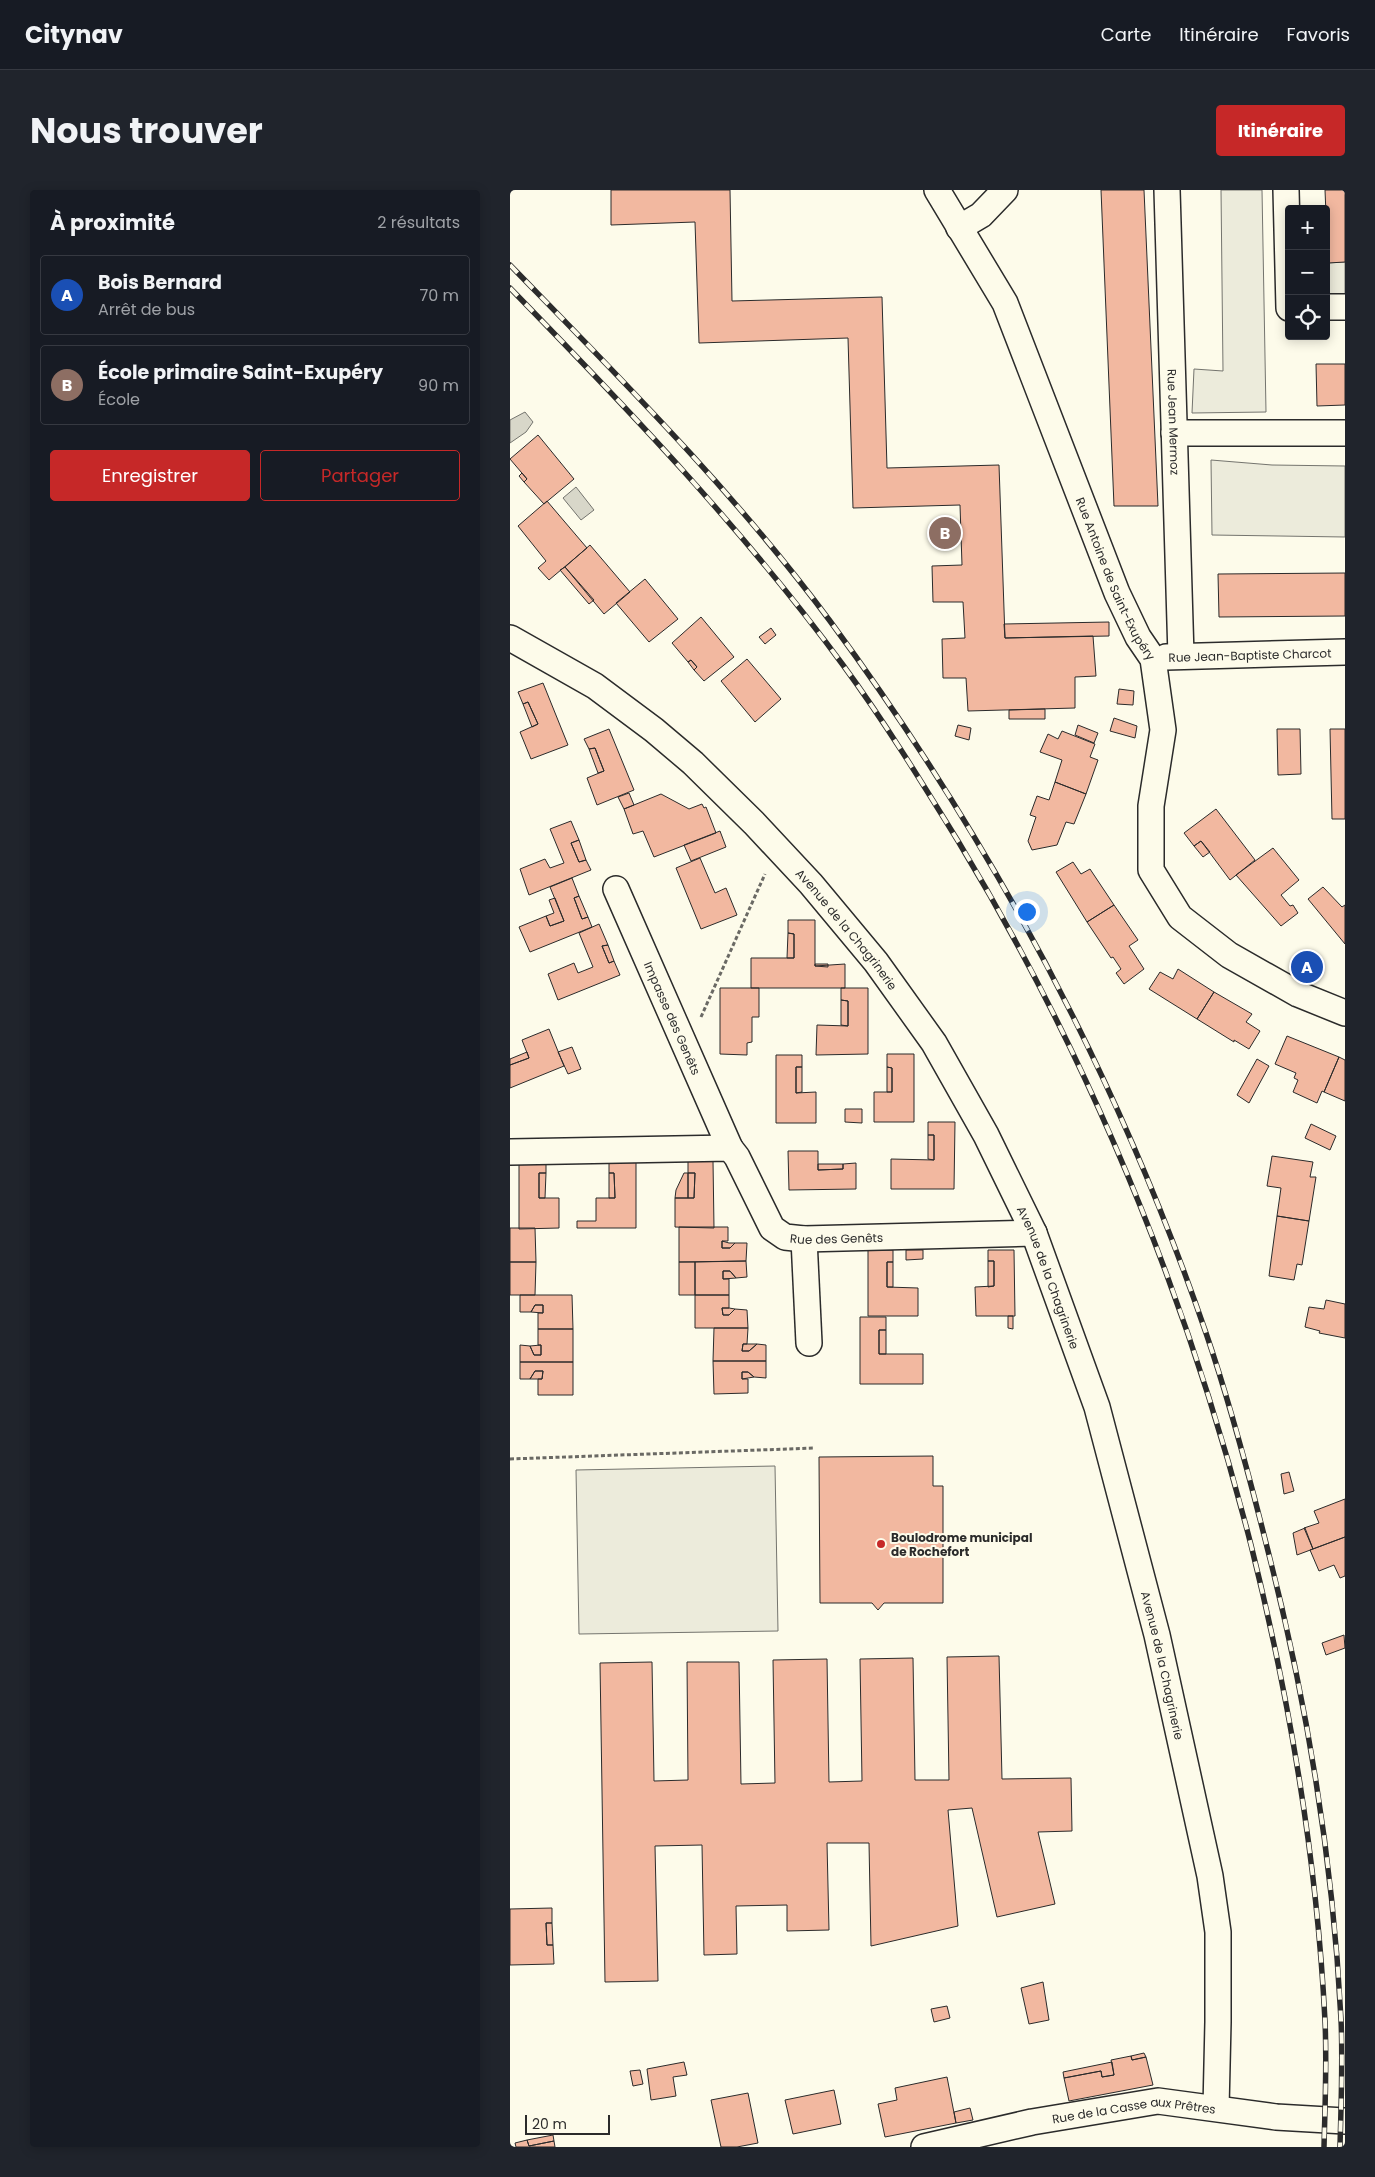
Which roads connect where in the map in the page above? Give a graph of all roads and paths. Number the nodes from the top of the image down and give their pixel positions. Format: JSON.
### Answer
{"nodes":[{"id":1,"x":937,"y":190,"type":"edge"},
{"id":2,"x":1005,"y":190,"type":"edge"},
{"id":3,"x":1167,"y":190,"type":"edge"},
{"id":4,"x":1286,"y":190,"type":"edge"},
{"id":5,"x":960,"y":228,"type":"junction"},
{"id":6,"x":1288,"y":295,"type":"edge"},
{"id":7,"x":1330,"y":307,"type":"edge"},
{"id":8,"x":1345,"y":307,"type":"edge"},
{"id":9,"x":1345,"y":432,"type":"edge"},
{"id":10,"x":1174,"y":434,"type":"junction"},
{"id":11,"x":510,"y":638,"type":"edge"},
{"id":12,"x":1345,"y":652,"type":"edge"},
{"id":13,"x":1181,"y":656,"type":"junction"},
{"id":14,"x":1154,"y":658,"type":"junction"},
{"id":15,"x":777,"y":848,"type":"junction"},
{"id":16,"x":616,"y":889,"type":"dead end"},
{"id":17,"x":1345,"y":1013,"type":"edge"},
{"id":18,"x":686,"y":1049,"type":"junction"},
{"id":19,"x":730,"y":1148,"type":"junction"},
{"id":20,"x":510,"y":1152,"type":"edge"},
{"id":21,"x":1034,"y":1234,"type":"junction"},
{"id":22,"x":804,"y":1239,"type":"junction"},
{"id":23,"x":810,"y":1343,"type":"dead end"},
{"id":24,"x":815,"y":1448,"type":"dead end"},
{"id":25,"x":510,"y":1459,"type":"edge"},
{"id":26,"x":1216,"y":2108,"type":"junction"},
{"id":27,"x":1345,"y":2121,"type":"edge"},
{"id":28,"x":924,"y":2147,"type":"edge"}],
"edges":[{"from":1,"to":5,"type":"street","name":"Rue Antoine de Saint-Exupéry"},
{"from":2,"to":5,"type":"street"},
{"from":3,"to":10,"type":"street","name":"Rue Jean Mermoz"},
{"from":4,"to":6,"type":"street"},
{"from":5,"to":14,"type":"street","name":"Rue Antoine de Saint-Exupéry"},
{"from":7,"to":8,"type":"street"},
{"from":9,"to":10,"type":"street"},
{"from":10,"to":13,"type":"street","name":"Rue Jean Mermoz"},
{"from":11,"to":15,"type":"street","name":"Avenue de la Chagrinerie"},
{"from":12,"to":13,"type":"street","name":"Rue Jean-Baptiste Charcot"},
{"from":13,"to":14,"type":"street","name":"Rue Jean-Baptiste Charcot"},
{"from":14,"to":17,"type":"street","name":"Rue Antoine de Saint-Exupéry"},
{"from":15,"to":18,"type":"path"},
{"from":15,"to":21,"type":"street","name":"Avenue de la Chagrinerie"},
{"from":16,"to":18,"type":"street","name":"Impasse des Genêts"},
{"from":18,"to":19,"type":"street","name":"Impasse des Genêts"},
{"from":19,"to":20,"type":"street"},
{"from":19,"to":22,"type":"street","name":"Rue des Genêts"},
{"from":21,"to":22,"type":"street","name":"Rue des Genêts"},
{"from":21,"to":26,"type":"street","name":"Avenue de la Chagrinerie"},
{"from":22,"to":23,"type":"street"},
{"from":24,"to":25,"type":"path"},
{"from":26,"to":27,"type":"street","name":"Rue de la Casse aux Prêtres"},
{"from":26,"to":28,"type":"street","name":"Rue de la Casse aux Prêtres"}]}
